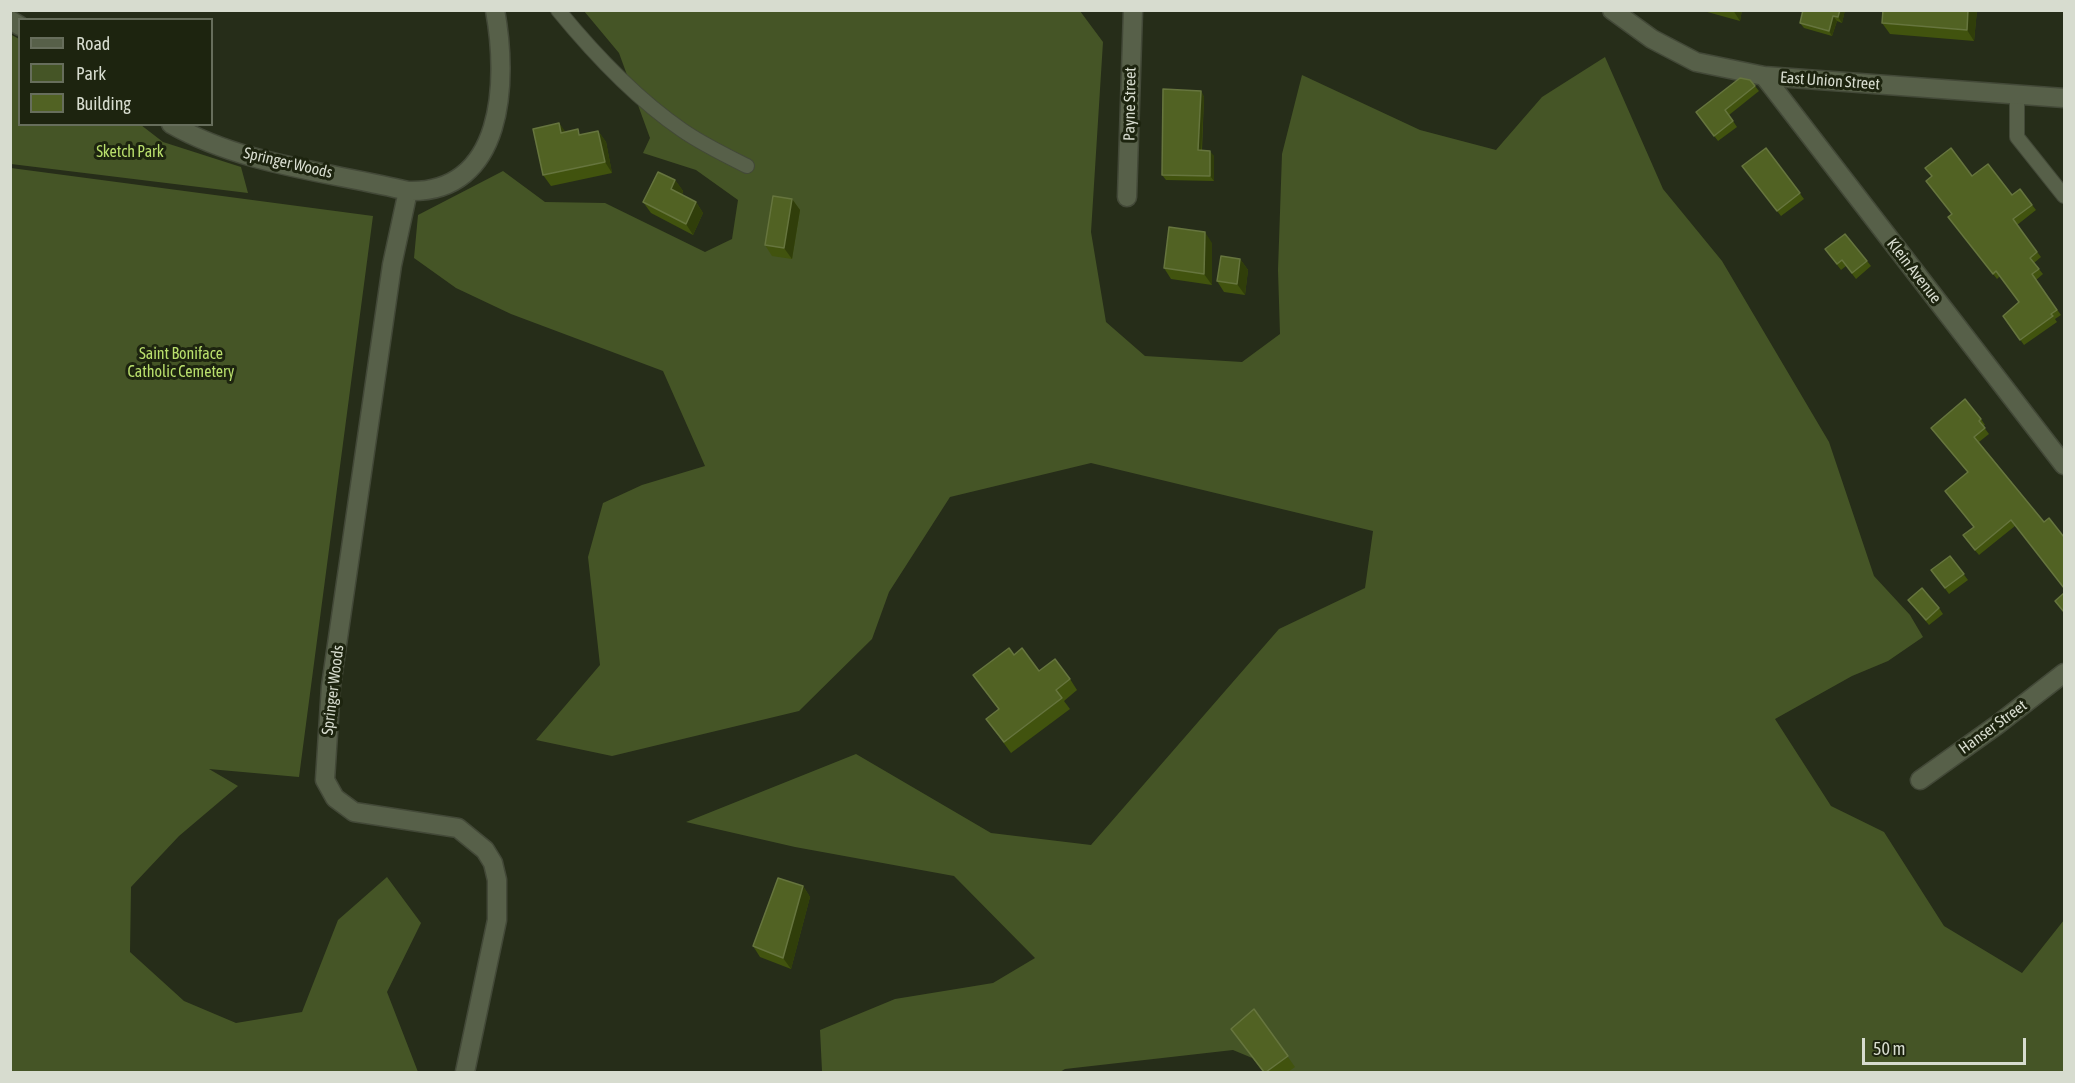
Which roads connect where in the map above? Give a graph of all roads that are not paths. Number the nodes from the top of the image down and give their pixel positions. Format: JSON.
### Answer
{"nodes":[{"id":1,"x":495,"y":10,"type":"edge"},
{"id":2,"x":558,"y":10,"type":"edge"},
{"id":3,"x":1133,"y":10,"type":"edge"},
{"id":4,"x":1612,"y":10,"type":"edge"},
{"id":5,"x":1764,"y":76,"type":"junction"},
{"id":6,"x":2017,"y":95,"type":"junction"},
{"id":7,"x":2064,"y":99,"type":"edge"},
{"id":8,"x":175,"y":126,"type":"edge"},
{"id":9,"x":747,"y":166,"type":"dead end"},
{"id":10,"x":408,"y":191,"type":"junction"},
{"id":11,"x":2064,"y":196,"type":"edge"},
{"id":12,"x":1127,"y":197,"type":"dead end"},
{"id":13,"x":2064,"y":465,"type":"edge"},
{"id":14,"x":2064,"y":673,"type":"edge"},
{"id":15,"x":1920,"y":780,"type":"dead end"},
{"id":16,"x":465,"y":1072,"type":"edge"}],
"edges":[{"from":1,"to":10,"type":"street","name":"Springer Woods"},
{"from":2,"to":9,"type":"lane"},
{"from":3,"to":12,"type":"street","name":"Payne Street"},
{"from":4,"to":5,"type":"street","name":"East Union Street"},
{"from":5,"to":6,"type":"street","name":"East Union Street"},
{"from":5,"to":13,"type":"street","name":"Klein Avenue"},
{"from":6,"to":7,"type":"street","name":"East Union Street"},
{"from":6,"to":11,"type":"lane"},
{"from":8,"to":10,"type":"street","name":"Springer Woods"},
{"from":10,"to":16,"type":"street","name":"Springer Woods"},
{"from":14,"to":15,"type":"street","name":"Hanser Street"}]}
